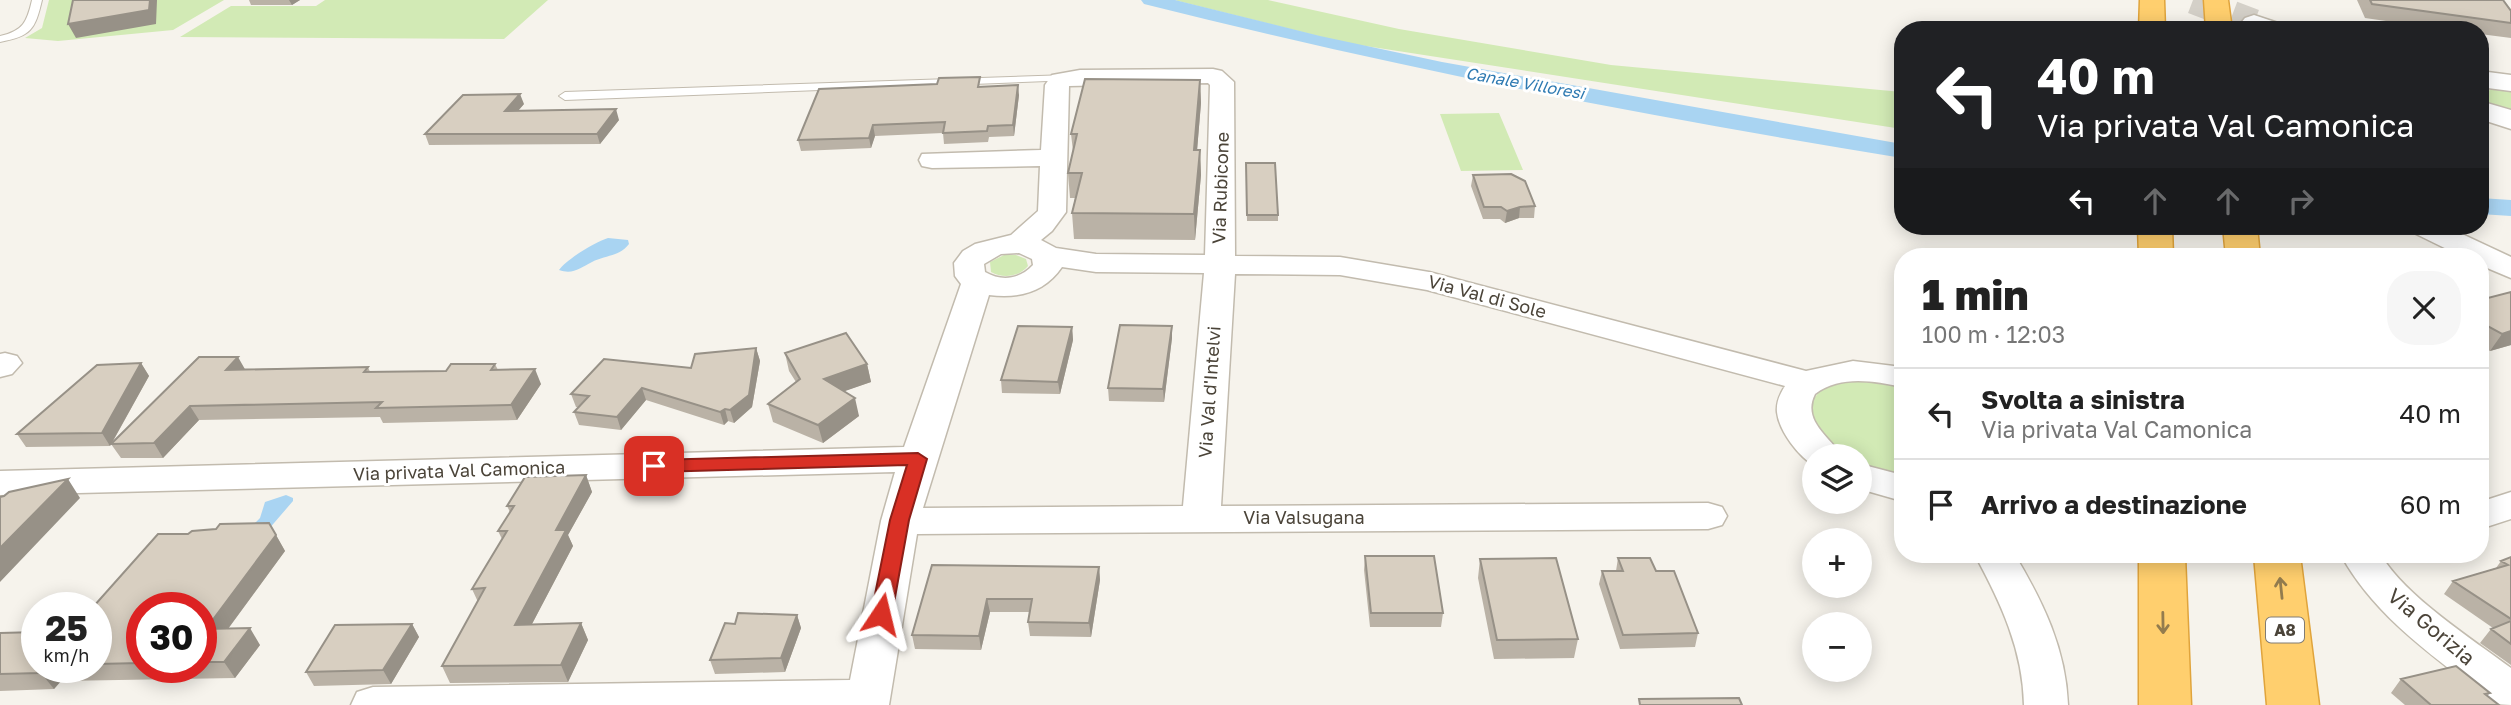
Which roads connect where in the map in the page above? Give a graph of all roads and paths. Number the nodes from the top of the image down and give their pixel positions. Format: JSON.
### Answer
{"nodes":[{"id":1,"x":37,"y":0,"type":"edge"},
{"id":2,"x":2152,"y":0,"type":"edge"},
{"id":3,"x":2216,"y":0,"type":"edge"},
{"id":4,"x":2152,"y":21,"type":"edge"},
{"id":5,"x":2218,"y":21,"type":"edge"},
{"id":6,"x":0,"y":39,"type":"edge"},
{"id":7,"x":1074,"y":78,"type":"junction"},
{"id":8,"x":565,"y":96,"type":"dead end"},
{"id":9,"x":2489,"y":113,"type":"edge"},
{"id":10,"x":2511,"y":120,"type":"edge"},
{"id":11,"x":1055,"y":158,"type":"junction"},
{"id":12,"x":933,"y":160,"type":"dead end"},
{"id":13,"x":2441,"y":235,"type":"edge"},
{"id":14,"x":2468,"y":248,"type":"edge"},
{"id":15,"x":1039,"y":249,"type":"junction"},
{"id":16,"x":2489,"y":258,"type":"edge"},
{"id":17,"x":1220,"y":265,"type":"junction"},
{"id":18,"x":2511,"y":269,"type":"edge"},
{"id":19,"x":982,"y":294,"type":"junction"},
{"id":20,"x":1894,"y":375,"type":"edge"},
{"id":21,"x":1802,"y":389,"type":"junction"},
{"id":22,"x":1810,"y":444,"type":"edge"},
{"id":23,"x":918,"y":459,"type":"junction"},
{"id":24,"x":1872,"y":479,"type":"edge"},
{"id":25,"x":0,"y":483,"type":"edge"},
{"id":26,"x":1894,"y":486,"type":"edge"},
{"id":27,"x":2511,"y":505,"type":"edge"},
{"id":28,"x":2489,"y":513,"type":"edge"},
{"id":29,"x":1708,"y":516,"type":"dead end"},
{"id":30,"x":1201,"y":519,"type":"junction"},
{"id":31,"x":900,"y":520,"type":"junction"},
{"id":32,"x":1999,"y":563,"type":"edge"},
{"id":33,"x":2162,"y":563,"type":"edge"},
{"id":34,"x":2278,"y":563,"type":"edge"},
{"id":35,"x":2366,"y":563,"type":"edge"},
{"id":36,"x":2511,"y":692,"type":"edge"},
{"id":37,"x":868,"y":701,"type":"edge"},
{"id":38,"x":373,"y":705,"type":"edge"},
{"id":39,"x":2046,"y":705,"type":"edge"},
{"id":40,"x":2165,"y":705,"type":"edge"},
{"id":41,"x":2294,"y":705,"type":"edge"}],
"edges":[{"from":1,"to":6,"type":"lane"},
{"from":2,"to":4,"type":"highway"},
{"from":3,"to":5,"type":"highway"},
{"from":7,"to":8,"type":"lane"},
{"from":7,"to":11,"type":"street"},
{"from":7,"to":17,"type":"street","name":"Via Rubicone"},
{"from":9,"to":10,"type":"street"},
{"from":11,"to":12,"type":"street"},
{"from":11,"to":15,"type":"street"},
{"from":13,"to":14,"type":"street"},
{"from":15,"to":17,"type":"street","name":"Via Rubicone"},
{"from":15,"to":19,"type":"street"},
{"from":15,"to":19,"type":"street"},
{"from":16,"to":18,"type":"street"},
{"from":17,"to":21,"type":"street","name":"Via Val di Sole"},
{"from":17,"to":30,"type":"street","name":"Via Val d'Intelvi"},
{"from":19,"to":23,"type":"street"},
{"from":20,"to":21,"type":"street"},
{"from":21,"to":22,"type":"street"},
{"from":23,"to":25,"type":"street","name":"Via privata Val Camonica"},
{"from":23,"to":31,"type":"street"},
{"from":24,"to":26,"type":"street"},
{"from":27,"to":28,"type":"street"},
{"from":29,"to":30,"type":"street","name":"Via Valsugana"},
{"from":30,"to":31,"type":"street","name":"Via Valsugana"},
{"from":31,"to":37,"type":"street"},
{"from":32,"to":39,"type":"street"},
{"from":33,"to":40,"type":"highway","one_way":true},
{"from":41,"to":34,"type":"highway","number":"A8","one_way":true},
{"from":35,"to":36,"type":"street","name":"Via Gorizia"},
{"from":37,"to":38,"type":"street"}]}
